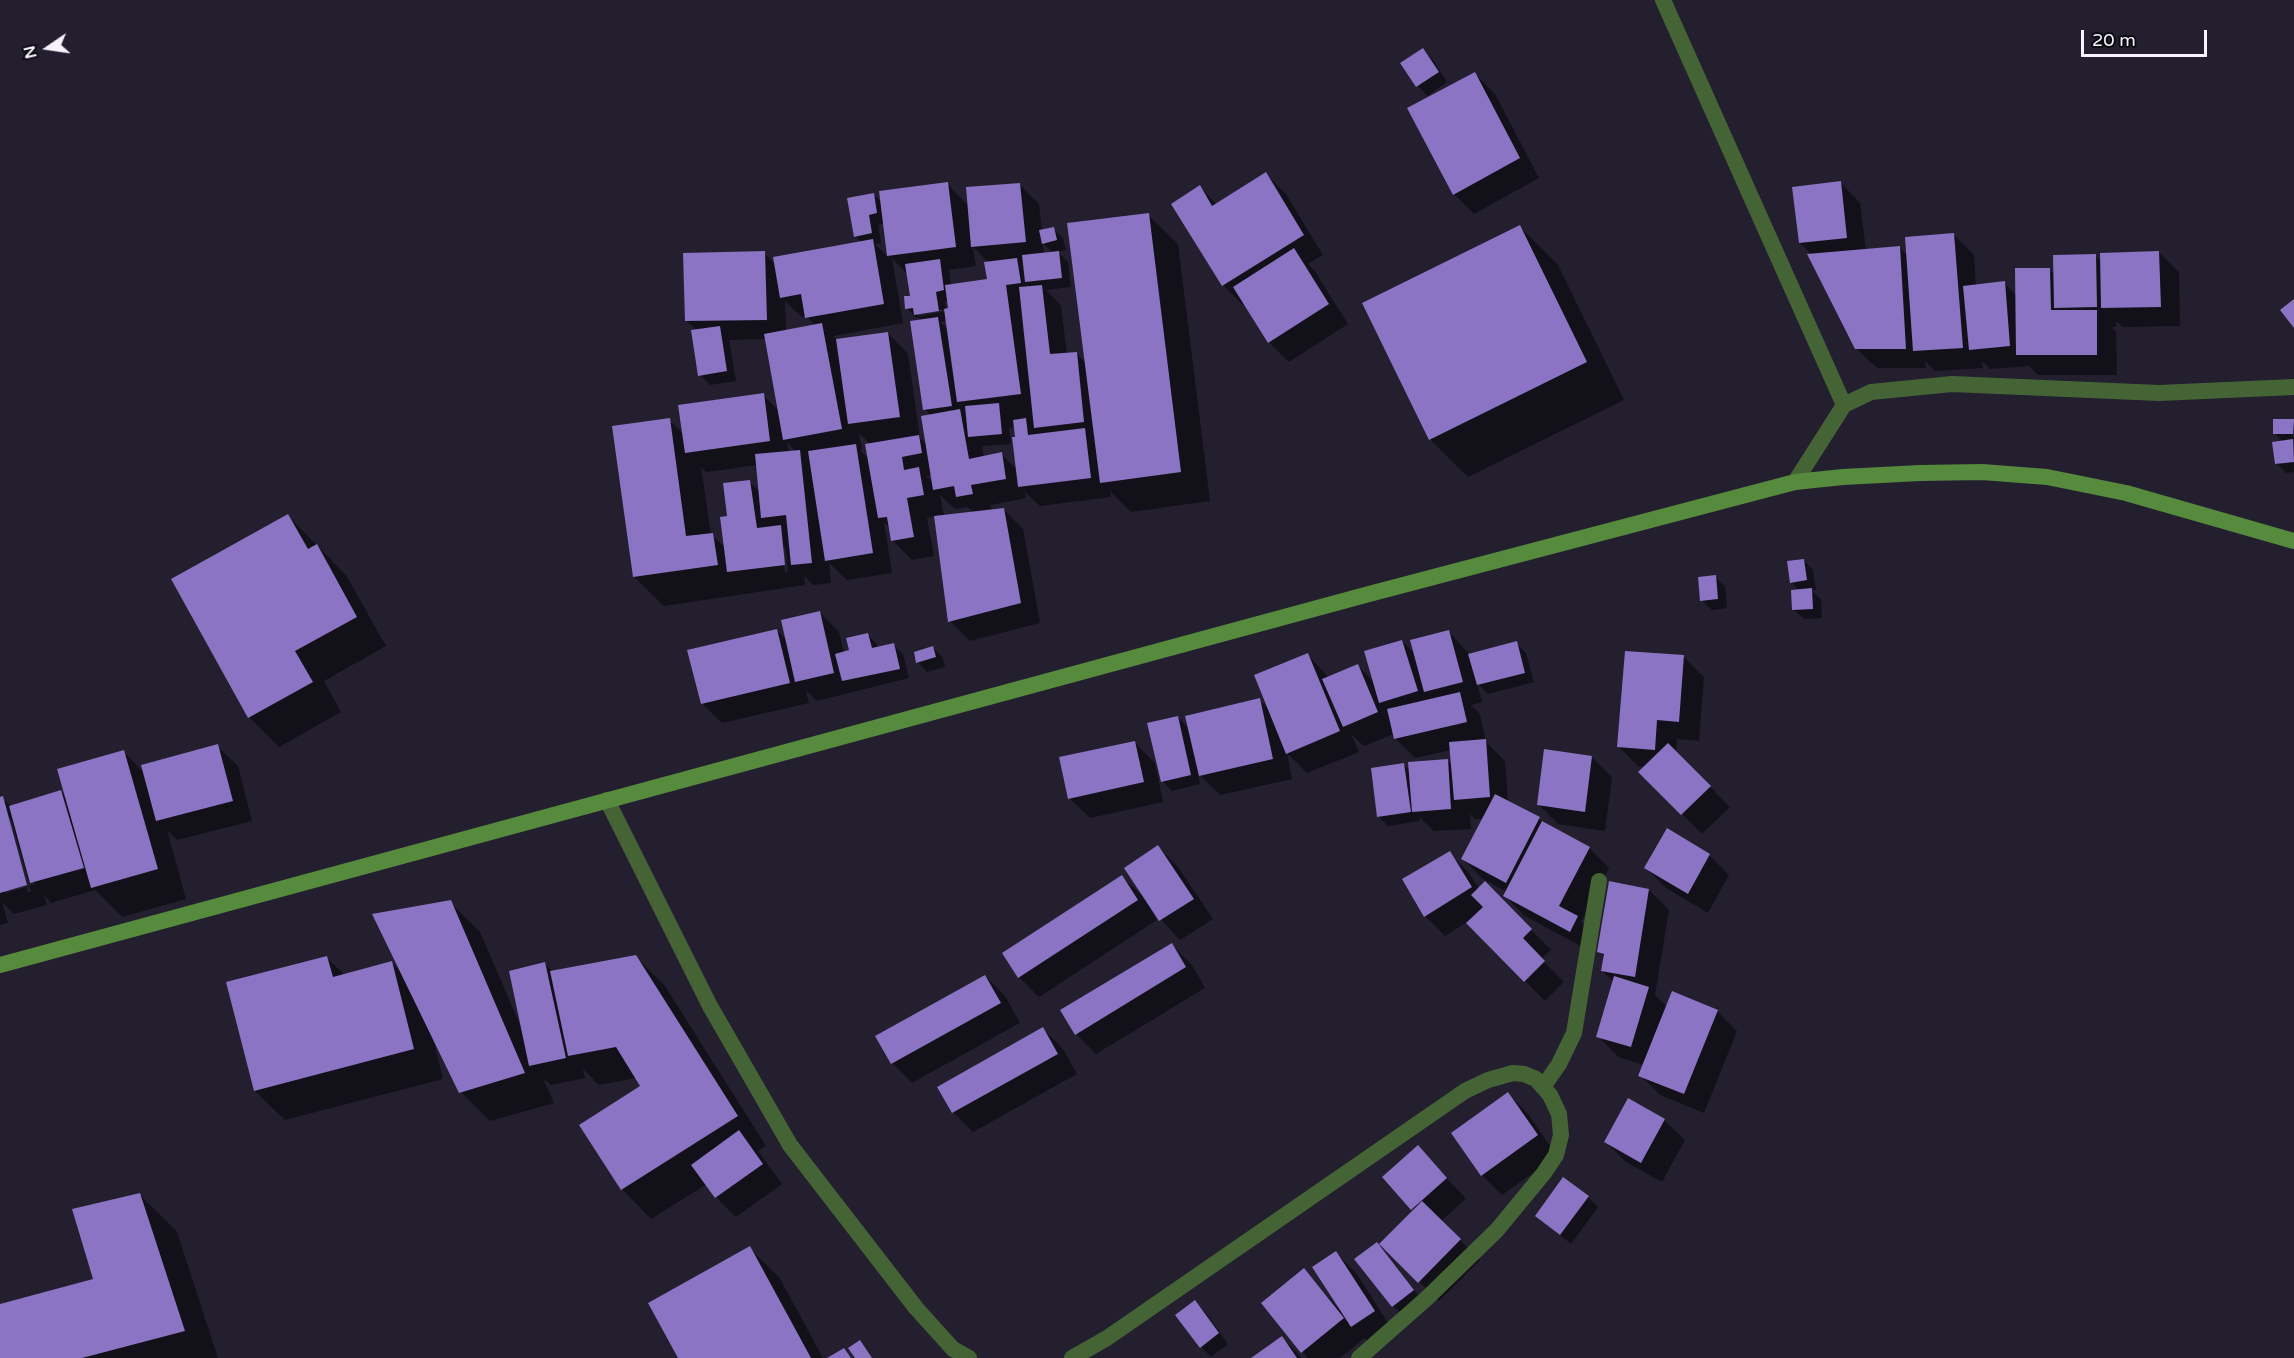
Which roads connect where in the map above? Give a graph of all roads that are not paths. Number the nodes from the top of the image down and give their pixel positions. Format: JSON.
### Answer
{"nodes":[{"id":1,"x":1664,"y":0,"type":"edge"},
{"id":2,"x":2294,"y":387,"type":"edge"},
{"id":3,"x":1845,"y":405,"type":"junction"},
{"id":4,"x":1795,"y":482,"type":"junction"},
{"id":5,"x":2294,"y":541,"type":"edge"},
{"id":6,"x":607,"y":800,"type":"junction"},
{"id":7,"x":1599,"y":881,"type":"dead end"},
{"id":8,"x":0,"y":965,"type":"edge"},
{"id":9,"x":1543,"y":1087,"type":"junction"},
{"id":10,"x":969,"y":1358,"type":"edge"},
{"id":11,"x":1072,"y":1358,"type":"edge"},
{"id":12,"x":1359,"y":1358,"type":"edge"}],
"edges":[{"from":1,"to":3,"type":"street"},
{"from":2,"to":3,"type":"street"},
{"from":3,"to":4,"type":"street"},
{"from":4,"to":5,"type":"main road"},
{"from":4,"to":6,"type":"main road"},
{"from":6,"to":8,"type":"main road"},
{"from":6,"to":10,"type":"street"},
{"from":7,"to":9,"type":"street"},
{"from":9,"to":11,"type":"street"},
{"from":9,"to":12,"type":"street"}]}
